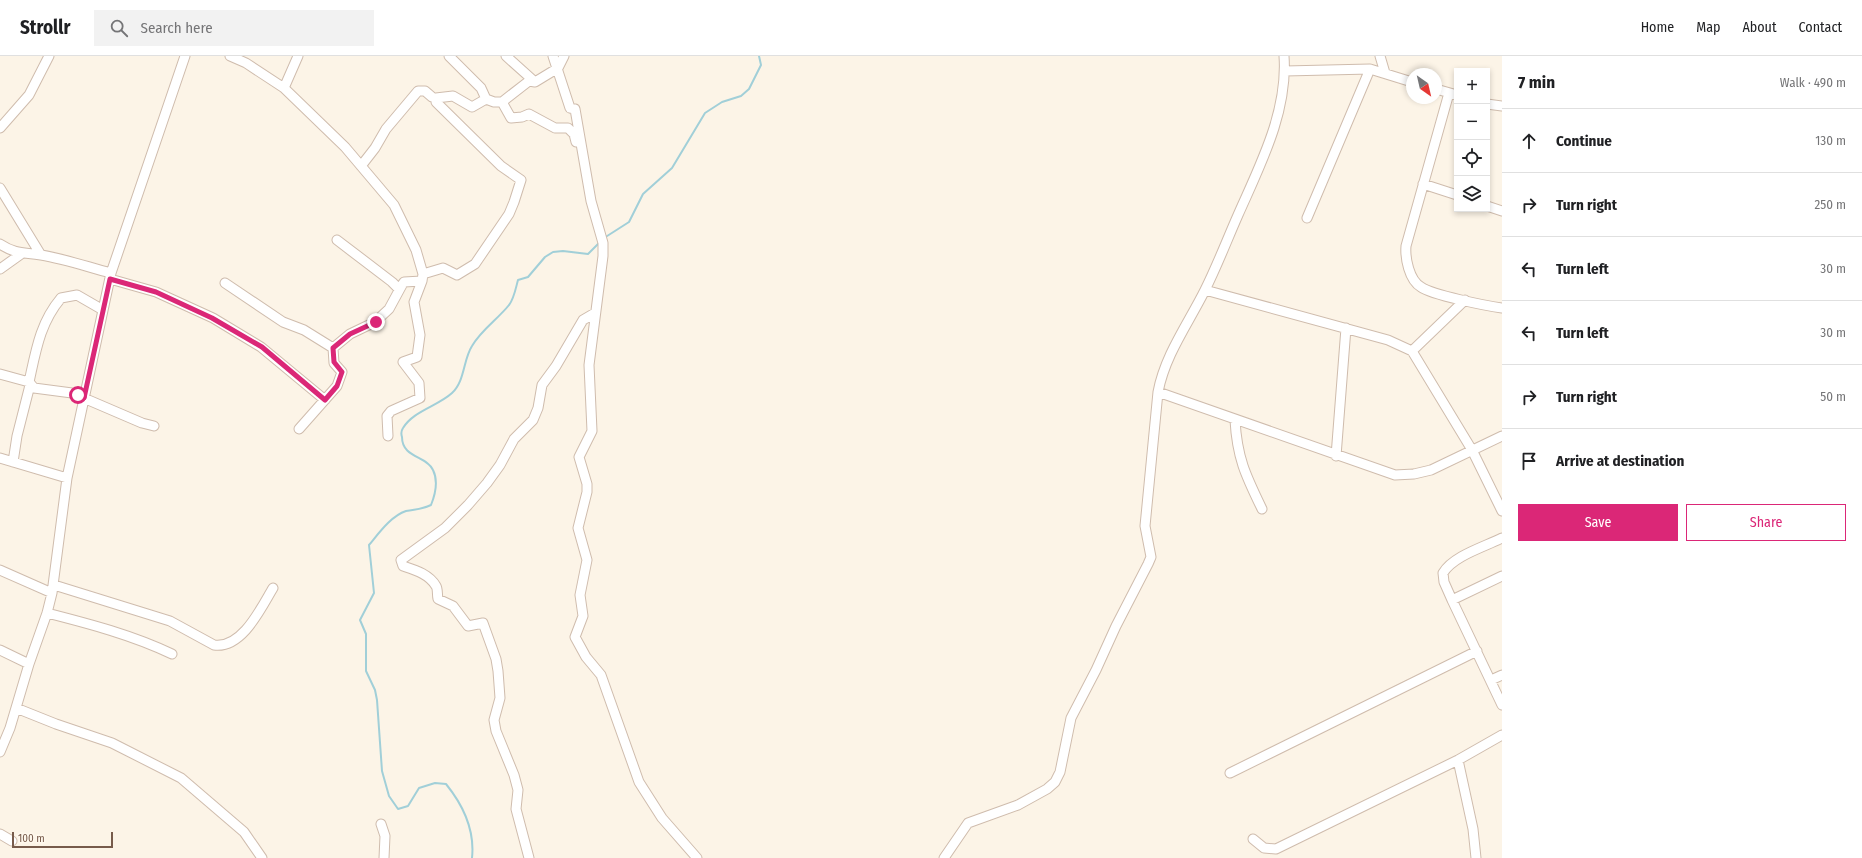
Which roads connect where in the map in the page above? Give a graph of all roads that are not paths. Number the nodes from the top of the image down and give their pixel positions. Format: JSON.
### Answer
{"nodes":[{"id":1,"x":49,"y":56,"type":"edge"},
{"id":2,"x":184,"y":56,"type":"edge"},
{"id":3,"x":230,"y":56,"type":"edge"},
{"id":4,"x":298,"y":56,"type":"edge"},
{"id":5,"x":449,"y":56,"type":"edge"},
{"id":6,"x":506,"y":56,"type":"edge"},
{"id":7,"x":553,"y":56,"type":"edge"},
{"id":8,"x":564,"y":56,"type":"edge"},
{"id":9,"x":1284,"y":56,"type":"edge"},
{"id":10,"x":1380,"y":56,"type":"edge"},
{"id":11,"x":558,"y":68,"type":"junction"},
{"id":12,"x":1370,"y":69,"type":"junction"},
{"id":13,"x":1285,"y":71,"type":"junction"},
{"id":14,"x":1385,"y":74,"type":"junction"},
{"id":15,"x":1406,"y":80,"type":"edge"},
{"id":16,"x":535,"y":82,"type":"junction"},
{"id":17,"x":284,"y":88,"type":"junction"},
{"id":18,"x":1442,"y":91,"type":"edge"},
{"id":19,"x":1453,"y":94,"type":"edge"},
{"id":20,"x":436,"y":98,"type":"junction"},
{"id":21,"x":486,"y":99,"type":"junction"},
{"id":22,"x":502,"y":102,"type":"junction"},
{"id":23,"x":1490,"y":104,"type":"edge"},
{"id":24,"x":1502,"y":106,"type":"edge"},
{"id":25,"x":0,"y":128,"type":"edge"},
{"id":26,"x":584,"y":164,"type":"junction"},
{"id":27,"x":361,"y":166,"type":"junction"},
{"id":28,"x":1424,"y":184,"type":"junction"},
{"id":29,"x":0,"y":188,"type":"edge"},
{"id":30,"x":1454,"y":194,"type":"edge"},
{"id":31,"x":1490,"y":207,"type":"edge"},
{"id":32,"x":1502,"y":211,"type":"edge"},
{"id":33,"x":1307,"y":218,"type":"dead end"},
{"id":34,"x":337,"y":240,"type":"dead end"},
{"id":35,"x":0,"y":244,"type":"edge"},
{"id":36,"x":22,"y":254,"type":"junction"},
{"id":37,"x":41,"y":255,"type":"junction"},
{"id":38,"x":0,"y":269,"type":"edge"},
{"id":39,"x":111,"y":276,"type":"junction"},
{"id":40,"x":422,"y":277,"type":"junction"},
{"id":41,"x":404,"y":282,"type":"junction"},
{"id":42,"x":225,"y":283,"type":"dead end"},
{"id":43,"x":1205,"y":290,"type":"junction"},
{"id":44,"x":1465,"y":300,"type":"junction"},
{"id":45,"x":1502,"y":308,"type":"edge"},
{"id":46,"x":103,"y":310,"type":"junction"},
{"id":47,"x":595,"y":313,"type":"junction"},
{"id":48,"x":1346,"y":328,"type":"junction"},
{"id":49,"x":333,"y":348,"type":"junction"},
{"id":50,"x":1412,"y":351,"type":"junction"},
{"id":51,"x":0,"y":374,"type":"edge"},
{"id":52,"x":29,"y":383,"type":"junction"},
{"id":53,"x":1158,"y":392,"type":"junction"},
{"id":54,"x":84,"y":398,"type":"junction"},
{"id":55,"x":325,"y":400,"type":"junction"},
{"id":56,"x":1235,"y":420,"type":"junction"},
{"id":57,"x":154,"y":426,"type":"dead end"},
{"id":58,"x":299,"y":429,"type":"dead end"},
{"id":59,"x":388,"y":436,"type":"dead end"},
{"id":60,"x":1502,"y":436,"type":"edge"},
{"id":61,"x":1472,"y":450,"type":"junction"},
{"id":62,"x":1336,"y":456,"type":"junction"},
{"id":63,"x":0,"y":458,"type":"edge"},
{"id":64,"x":13,"y":462,"type":"junction"},
{"id":65,"x":67,"y":478,"type":"junction"},
{"id":66,"x":1262,"y":509,"type":"dead end"},
{"id":67,"x":1502,"y":511,"type":"edge"},
{"id":68,"x":1502,"y":538,"type":"edge"},
{"id":69,"x":0,"y":570,"type":"edge"},
{"id":70,"x":1502,"y":576,"type":"edge"},
{"id":71,"x":273,"y":588,"type":"dead end"},
{"id":72,"x":53,"y":589,"type":"junction"},
{"id":73,"x":1452,"y":600,"type":"junction"},
{"id":74,"x":47,"y":614,"type":"junction"},
{"id":75,"x":0,"y":650,"type":"edge"},
{"id":76,"x":1476,"y":651,"type":"junction"},
{"id":77,"x":172,"y":654,"type":"dead end"},
{"id":78,"x":29,"y":664,"type":"junction"},
{"id":79,"x":1502,"y":675,"type":"edge"},
{"id":80,"x":1491,"y":680,"type":"junction"},
{"id":81,"x":1502,"y":705,"type":"edge"},
{"id":82,"x":16,"y":708,"type":"junction"},
{"id":83,"x":1502,"y":735,"type":"edge"},
{"id":84,"x":0,"y":752,"type":"edge"},
{"id":85,"x":1458,"y":760,"type":"junction"},
{"id":86,"x":1230,"y":773,"type":"dead end"},
{"id":87,"x":381,"y":824,"type":"dead end"},
{"id":88,"x":0,"y":834,"type":"edge"},
{"id":89,"x":1253,"y":839,"type":"dead end"},
{"id":90,"x":12,"y":841,"type":"dead end"},
{"id":91,"x":262,"y":858,"type":"edge"},
{"id":92,"x":384,"y":858,"type":"edge"},
{"id":93,"x":529,"y":858,"type":"edge"},
{"id":94,"x":697,"y":858,"type":"edge"},
{"id":95,"x":944,"y":858,"type":"edge"},
{"id":96,"x":1476,"y":858,"type":"edge"}],
"edges":[{"from":1,"to":25,"type":"street"},
{"from":2,"to":39,"type":"street"},
{"from":3,"to":17,"type":"street"},
{"from":4,"to":17,"type":"street"},
{"from":5,"to":21,"type":"street"},
{"from":6,"to":16,"type":"street"},
{"from":7,"to":11,"type":"street"},
{"from":8,"to":11,"type":"street"},
{"from":9,"to":13,"type":"street"},
{"from":10,"to":14,"type":"street"},
{"from":11,"to":16,"type":"street"},
{"from":11,"to":26,"type":"street"},
{"from":12,"to":13,"type":"street"},
{"from":12,"to":14,"type":"street"},
{"from":12,"to":33,"type":"street"},
{"from":13,"to":43,"type":"street"},
{"from":14,"to":15,"type":"street"},
{"from":16,"to":22,"type":"street"},
{"from":17,"to":27,"type":"street"},
{"from":18,"to":19,"type":"street"},
{"from":19,"to":28,"type":"street"},
{"from":20,"to":21,"type":"street"},
{"from":20,"to":27,"type":"street"},
{"from":20,"to":40,"type":"street"},
{"from":21,"to":22,"type":"street"},
{"from":22,"to":26,"type":"street"},
{"from":23,"to":24,"type":"street"},
{"from":26,"to":47,"type":"street"},
{"from":27,"to":40,"type":"street"},
{"from":28,"to":30,"type":"street"},
{"from":28,"to":44,"type":"street"},
{"from":29,"to":37,"type":"street"},
{"from":31,"to":32,"type":"street"},
{"from":34,"to":41,"type":"street"},
{"from":35,"to":36,"type":"street"},
{"from":36,"to":37,"type":"street"},
{"from":36,"to":38,"type":"street"},
{"from":37,"to":39,"type":"street"},
{"from":39,"to":46,"type":"street"},
{"from":39,"to":55,"type":"street"},
{"from":40,"to":41,"type":"street"},
{"from":40,"to":59,"type":"street"},
{"from":41,"to":49,"type":"street"},
{"from":42,"to":49,"type":"street"},
{"from":43,"to":48,"type":"street"},
{"from":43,"to":53,"type":"street"},
{"from":44,"to":45,"type":"street"},
{"from":44,"to":50,"type":"street"},
{"from":46,"to":52,"type":"street"},
{"from":46,"to":54,"type":"street"},
{"from":47,"to":93,"type":"street"},
{"from":47,"to":94,"type":"street"},
{"from":48,"to":50,"type":"street"},
{"from":48,"to":62,"type":"street"},
{"from":49,"to":55,"type":"street"},
{"from":50,"to":61,"type":"street"},
{"from":51,"to":52,"type":"street"},
{"from":52,"to":54,"type":"street"},
{"from":52,"to":64,"type":"street"},
{"from":53,"to":56,"type":"street"},
{"from":53,"to":95,"type":"street"},
{"from":54,"to":57,"type":"street"},
{"from":54,"to":65,"type":"street"},
{"from":55,"to":58,"type":"street"},
{"from":56,"to":62,"type":"street"},
{"from":56,"to":66,"type":"street"},
{"from":60,"to":61,"type":"street"},
{"from":61,"to":62,"type":"street"},
{"from":61,"to":67,"type":"street"},
{"from":63,"to":64,"type":"street"},
{"from":64,"to":65,"type":"street"},
{"from":65,"to":72,"type":"street"},
{"from":68,"to":73,"type":"street"},
{"from":69,"to":72,"type":"street"},
{"from":70,"to":73,"type":"street"},
{"from":71,"to":72,"type":"street"},
{"from":72,"to":74,"type":"street"},
{"from":73,"to":76,"type":"street"},
{"from":74,"to":77,"type":"street"},
{"from":74,"to":78,"type":"street"},
{"from":75,"to":78,"type":"street"},
{"from":76,"to":80,"type":"street"},
{"from":76,"to":86,"type":"street"},
{"from":78,"to":82,"type":"street"},
{"from":79,"to":80,"type":"street"},
{"from":80,"to":81,"type":"street"},
{"from":82,"to":84,"type":"street"},
{"from":82,"to":91,"type":"street"},
{"from":83,"to":85,"type":"street"},
{"from":85,"to":89,"type":"street"},
{"from":85,"to":96,"type":"street"},
{"from":87,"to":92,"type":"street"},
{"from":88,"to":90,"type":"street"}]}
